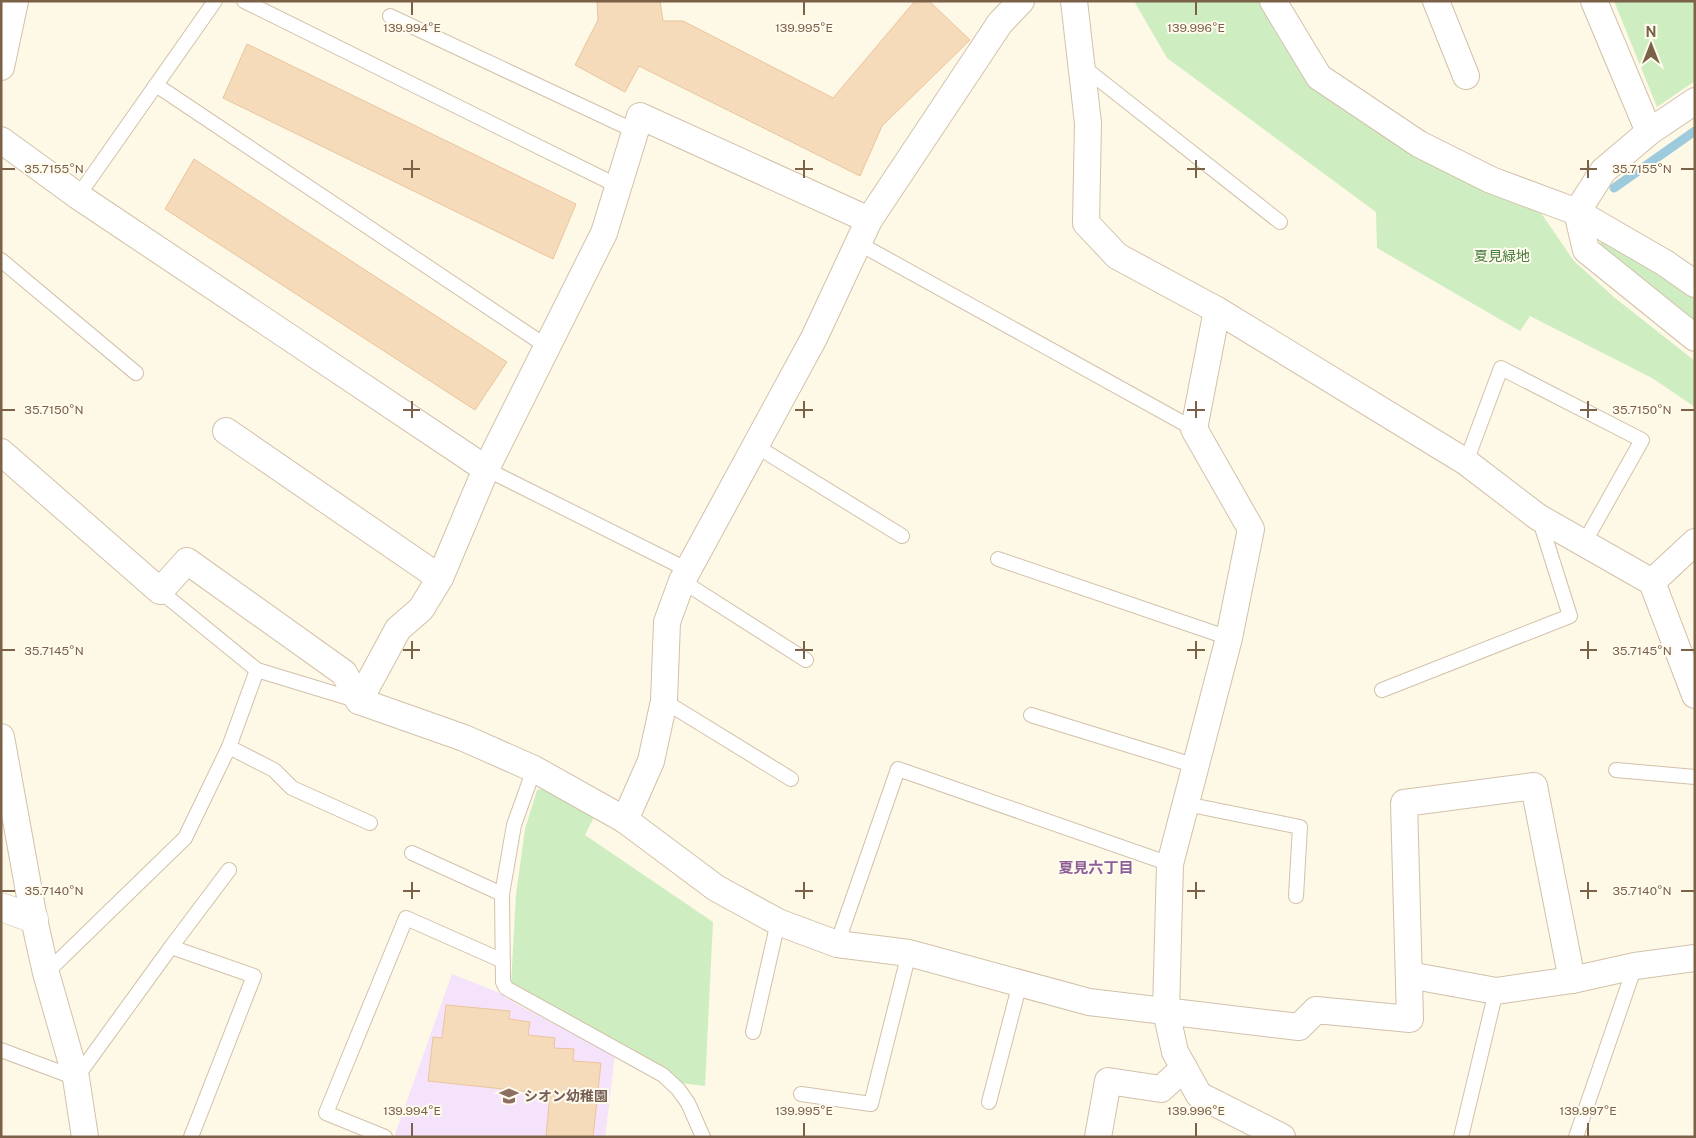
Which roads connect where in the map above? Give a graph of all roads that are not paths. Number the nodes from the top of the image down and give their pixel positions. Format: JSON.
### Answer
{"nodes":[{"id":1,"x":14,"y":1,"type":"edge"},
{"id":2,"x":215,"y":1,"type":"edge"},
{"id":3,"x":244,"y":1,"type":"edge"},
{"id":4,"x":1021,"y":1,"type":"edge"},
{"id":5,"x":1074,"y":1,"type":"edge"},
{"id":6,"x":1273,"y":1,"type":"edge"},
{"id":7,"x":1436,"y":1,"type":"edge"},
{"id":8,"x":1594,"y":1,"type":"edge"},
{"id":9,"x":390,"y":16,"type":"dead end"},
{"id":10,"x":5,"y":34,"type":"edge"},
{"id":11,"x":1081,"y":65,"type":"junction"},
{"id":12,"x":1,"y":67,"type":"edge"},
{"id":13,"x":1466,"y":76,"type":"dead end"},
{"id":14,"x":156,"y":85,"type":"junction"},
{"id":15,"x":1695,"y":101,"type":"edge"},
{"id":16,"x":635,"y":131,"type":"junction"},
{"id":17,"x":1649,"y":132,"type":"junction"},
{"id":18,"x":1,"y":140,"type":"edge"},
{"id":19,"x":618,"y":186,"type":"junction"},
{"id":20,"x":78,"y":196,"type":"junction"},
{"id":21,"x":1577,"y":212,"type":"junction"},
{"id":22,"x":869,"y":220,"type":"junction"},
{"id":23,"x":1280,"y":222,"type":"dead end"},
{"id":24,"x":858,"y":243,"type":"junction"},
{"id":25,"x":1,"y":260,"type":"edge"},
{"id":26,"x":1695,"y":284,"type":"edge"},
{"id":27,"x":1216,"y":310,"type":"junction"},
{"id":28,"x":1695,"y":338,"type":"edge"},
{"id":29,"x":546,"y":346,"type":"junction"},
{"id":30,"x":136,"y":373,"type":"dead end"},
{"id":31,"x":1194,"y":429,"type":"junction"},
{"id":32,"x":226,"y":431,"type":"dead end"},
{"id":33,"x":756,"y":446,"type":"junction"},
{"id":34,"x":1,"y":452,"type":"edge"},
{"id":35,"x":1466,"y":462,"type":"junction"},
{"id":36,"x":486,"y":469,"type":"junction"},
{"id":37,"x":1538,"y":517,"type":"junction"},
{"id":38,"x":902,"y":536,"type":"dead end"},
{"id":39,"x":1695,"y":542,"type":"edge"},
{"id":40,"x":1584,"y":543,"type":"junction"},
{"id":41,"x":998,"y":559,"type":"dead end"},
{"id":42,"x":685,"y":576,"type":"junction"},
{"id":43,"x":440,"y":578,"type":"junction"},
{"id":44,"x":1652,"y":582,"type":"junction"},
{"id":45,"x":160,"y":590,"type":"junction"},
{"id":46,"x":1229,"y":638,"type":"junction"},
{"id":47,"x":806,"y":660,"type":"dead end"},
{"id":48,"x":257,"y":670,"type":"junction"},
{"id":49,"x":1382,"y":690,"type":"dead end"},
{"id":50,"x":1695,"y":695,"type":"edge"},
{"id":51,"x":358,"y":701,"type":"junction"},
{"id":52,"x":664,"y":701,"type":"junction"},
{"id":53,"x":1031,"y":715,"type":"dead end"},
{"id":54,"x":1,"y":737,"type":"edge"},
{"id":55,"x":229,"y":747,"type":"junction"},
{"id":56,"x":1196,"y":766,"type":"junction"},
{"id":57,"x":534,"y":770,"type":"junction"},
{"id":58,"x":1616,"y":770,"type":"dead end"},
{"id":59,"x":1695,"y":777,"type":"edge"},
{"id":60,"x":791,"y":779,"type":"dead end"},
{"id":61,"x":1186,"y":804,"type":"junction"},
{"id":62,"x":624,"y":820,"type":"junction"},
{"id":63,"x":370,"y":823,"type":"dead end"},
{"id":64,"x":412,"y":853,"type":"dead end"},
{"id":65,"x":1170,"y":864,"type":"junction"},
{"id":66,"x":229,"y":870,"type":"dead end"},
{"id":67,"x":502,"y":894,"type":"junction"},
{"id":68,"x":1296,"y":896,"type":"dead end"},
{"id":69,"x":1,"y":908,"type":"edge"},
{"id":70,"x":34,"y":919,"type":"junction"},
{"id":71,"x":778,"y":922,"type":"junction"},
{"id":72,"x":837,"y":944,"type":"junction"},
{"id":73,"x":171,"y":948,"type":"junction"},
{"id":74,"x":909,"y":953,"type":"junction"},
{"id":75,"x":1695,"y":958,"type":"edge"},
{"id":76,"x":502,"y":961,"type":"junction"},
{"id":77,"x":1635,"y":966,"type":"junction"},
{"id":78,"x":46,"y":973,"type":"junction"},
{"id":79,"x":1409,"y":975,"type":"junction"},
{"id":80,"x":1572,"y":980,"type":"junction"},
{"id":81,"x":1020,"y":983,"type":"junction"},
{"id":82,"x":1496,"y":991,"type":"junction"},
{"id":83,"x":1166,"y":1012,"type":"junction"},
{"id":84,"x":753,"y":1032,"type":"dead end"},
{"id":85,"x":1,"y":1050,"type":"edge"},
{"id":86,"x":1184,"y":1068,"type":"junction"},
{"id":87,"x":76,"y":1078,"type":"junction"},
{"id":88,"x":802,"y":1094,"type":"dead end"},
{"id":89,"x":989,"y":1102,"type":"dead end"},
{"id":90,"x":85,"y":1137,"type":"edge"},
{"id":91,"x":191,"y":1137,"type":"edge"},
{"id":92,"x":385,"y":1137,"type":"edge"},
{"id":93,"x":703,"y":1137,"type":"edge"},
{"id":94,"x":1098,"y":1137,"type":"edge"},
{"id":95,"x":1282,"y":1137,"type":"edge"},
{"id":96,"x":1461,"y":1137,"type":"edge"},
{"id":97,"x":1576,"y":1137,"type":"edge"}],
"edges":[{"from":1,"to":10,"type":"street"},
{"from":2,"to":14,"type":"lane"},
{"from":3,"to":19,"type":"lane"},
{"from":4,"to":22,"type":"street"},
{"from":5,"to":11,"type":"street"},
{"from":6,"to":21,"type":"street"},
{"from":7,"to":13,"type":"street"},
{"from":8,"to":17,"type":"street"},
{"from":9,"to":16,"type":"lane"},
{"from":10,"to":12,"type":"street"},
{"from":11,"to":23,"type":"lane"},
{"from":11,"to":27,"type":"street"},
{"from":14,"to":20,"type":"lane"},
{"from":14,"to":29,"type":"lane"},
{"from":15,"to":17,"type":"street"},
{"from":16,"to":19,"type":"street"},
{"from":16,"to":22,"type":"street"},
{"from":17,"to":21,"type":"street"},
{"from":18,"to":20,"type":"street"},
{"from":19,"to":29,"type":"street"},
{"from":20,"to":36,"type":"street"},
{"from":21,"to":26,"type":"street"},
{"from":21,"to":28,"type":"street"},
{"from":22,"to":24,"type":"street"},
{"from":24,"to":31,"type":"lane"},
{"from":24,"to":33,"type":"street"},
{"from":25,"to":30,"type":"lane"},
{"from":27,"to":31,"type":"street"},
{"from":27,"to":35,"type":"street"},
{"from":29,"to":36,"type":"street"},
{"from":31,"to":46,"type":"street"},
{"from":32,"to":43,"type":"street"},
{"from":33,"to":38,"type":"lane"},
{"from":33,"to":42,"type":"street"},
{"from":34,"to":45,"type":"street"},
{"from":35,"to":37,"type":"street"},
{"from":35,"to":40,"type":"lane"},
{"from":36,"to":42,"type":"lane"},
{"from":36,"to":43,"type":"street"},
{"from":37,"to":40,"type":"street"},
{"from":37,"to":49,"type":"lane"},
{"from":39,"to":44,"type":"street"},
{"from":40,"to":44,"type":"street"},
{"from":41,"to":46,"type":"lane"},
{"from":42,"to":47,"type":"lane"},
{"from":42,"to":52,"type":"street"},
{"from":43,"to":51,"type":"street"},
{"from":44,"to":50,"type":"street"},
{"from":45,"to":48,"type":"lane"},
{"from":45,"to":51,"type":"street"},
{"from":46,"to":56,"type":"street"},
{"from":48,"to":51,"type":"lane"},
{"from":48,"to":55,"type":"lane"},
{"from":51,"to":57,"type":"street"},
{"from":52,"to":60,"type":"lane"},
{"from":52,"to":62,"type":"street"},
{"from":53,"to":56,"type":"lane"},
{"from":54,"to":70,"type":"street"},
{"from":55,"to":63,"type":"lane"},
{"from":55,"to":78,"type":"lane"},
{"from":56,"to":61,"type":"street"},
{"from":57,"to":62,"type":"street"},
{"from":57,"to":67,"type":"lane"},
{"from":58,"to":59,"type":"lane"},
{"from":61,"to":65,"type":"street"},
{"from":61,"to":68,"type":"lane"},
{"from":62,"to":71,"type":"street"},
{"from":64,"to":67,"type":"lane"},
{"from":65,"to":72,"type":"lane"},
{"from":65,"to":83,"type":"street"},
{"from":66,"to":73,"type":"lane"},
{"from":67,"to":76,"type":"lane"},
{"from":69,"to":70,"type":"street"},
{"from":70,"to":78,"type":"street"},
{"from":71,"to":72,"type":"street"},
{"from":71,"to":84,"type":"lane"},
{"from":72,"to":74,"type":"street"},
{"from":73,"to":87,"type":"lane"},
{"from":73,"to":91,"type":"lane"},
{"from":74,"to":81,"type":"street"},
{"from":74,"to":88,"type":"lane"},
{"from":75,"to":77,"type":"street"},
{"from":76,"to":92,"type":"lane"},
{"from":76,"to":93,"type":"lane"},
{"from":77,"to":80,"type":"street"},
{"from":77,"to":97,"type":"lane"},
{"from":78,"to":87,"type":"street"},
{"from":79,"to":80,"type":"street"},
{"from":79,"to":82,"type":"street"},
{"from":79,"to":83,"type":"street"},
{"from":80,"to":82,"type":"street"},
{"from":81,"to":83,"type":"street"},
{"from":81,"to":89,"type":"lane"},
{"from":82,"to":96,"type":"lane"},
{"from":83,"to":86,"type":"street"},
{"from":85,"to":87,"type":"lane"},
{"from":86,"to":94,"type":"street"},
{"from":86,"to":95,"type":"street"},
{"from":87,"to":90,"type":"street"}]}
